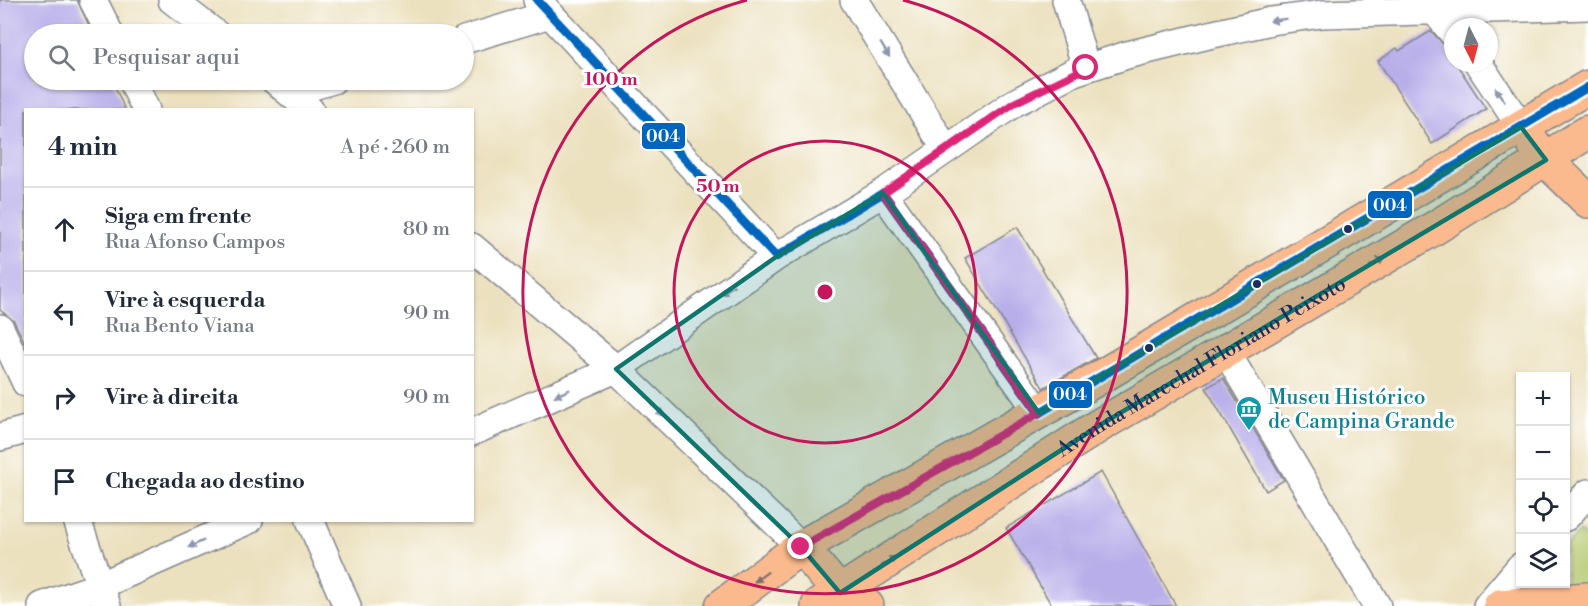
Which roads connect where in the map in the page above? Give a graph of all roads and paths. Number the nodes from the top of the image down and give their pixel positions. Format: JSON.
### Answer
{"nodes":[{"id":1,"x":93,"y":0,"type":"edge"},
{"id":2,"x":172,"y":0,"type":"edge"},
{"id":3,"x":854,"y":0,"type":"edge"},
{"id":4,"x":1066,"y":0,"type":"edge"},
{"id":5,"x":1588,"y":6,"type":"edge"},
{"id":6,"x":544,"y":7,"type":"edge"},
{"id":7,"x":1321,"y":7,"type":"edge"},
{"id":8,"x":1433,"y":9,"type":"junction"},
{"id":9,"x":1444,"y":22,"type":"edge"},
{"id":10,"x":105,"y":24,"type":"edge"},
{"id":11,"x":203,"y":24,"type":"edge"},
{"id":12,"x":474,"y":36,"type":"edge"},
{"id":13,"x":1086,"y":68,"type":"junction"},
{"id":14,"x":1484,"y":72,"type":"edge"},
{"id":15,"x":1588,"y":87,"type":"edge"},
{"id":16,"x":137,"y":90,"type":"edge"},
{"id":17,"x":145,"y":108,"type":"edge"},
{"id":18,"x":1521,"y":127,"type":"junction"},
{"id":19,"x":1588,"y":132,"type":"edge"},
{"id":20,"x":945,"y":148,"type":"junction"},
{"id":21,"x":1545,"y":160,"type":"junction"},
{"id":22,"x":883,"y":193,"type":"junction"},
{"id":23,"x":1588,"y":201,"type":"edge"},
{"id":24,"x":474,"y":249,"type":"edge"},
{"id":25,"x":776,"y":257,"type":"junction"},
{"id":26,"x":0,"y":328,"type":"edge"},
{"id":27,"x":1225,"y":350,"type":"junction"},
{"id":28,"x":616,"y":369,"type":"junction"},
{"id":29,"x":24,"y":379,"type":"edge"},
{"id":30,"x":1039,"y":413,"type":"junction"},
{"id":31,"x":24,"y":431,"type":"edge"},
{"id":32,"x":474,"y":431,"type":"edge"},
{"id":33,"x":0,"y":437,"type":"edge"},
{"id":34,"x":1588,"y":493,"type":"edge"},
{"id":35,"x":1570,"y":513,"type":"edge"},
{"id":36,"x":78,"y":522,"type":"edge"},
{"id":37,"x":245,"y":522,"type":"edge"},
{"id":38,"x":311,"y":522,"type":"edge"},
{"id":39,"x":801,"y":547,"type":"junction"},
{"id":40,"x":1516,"y":573,"type":"edge"},
{"id":41,"x":103,"y":596,"type":"edge"},
{"id":42,"x":1588,"y":599,"type":"edge"},
{"id":43,"x":842,"y":602,"type":"edge"},
{"id":44,"x":42,"y":606,"type":"edge"},
{"id":45,"x":347,"y":606,"type":"edge"},
{"id":46,"x":722,"y":606,"type":"edge"},
{"id":47,"x":1377,"y":606,"type":"edge"},
{"id":48,"x":1487,"y":606,"type":"edge"},
{"id":49,"x":1500,"y":606,"type":"edge"}],
"edges":[{"from":1,"to":10,"type":"street"},
{"from":2,"to":11,"type":"street"},
{"from":3,"to":20,"type":"street","one_way":true},
{"from":4,"to":13,"type":"street"},
{"from":5,"to":8,"type":"street"},
{"from":6,"to":12,"type":"street"},
{"from":6,"to":25,"type":"street"},
{"from":7,"to":8,"type":"street"},
{"from":7,"to":13,"type":"street","one_way":true},
{"from":8,"to":9,"type":"street"},
{"from":13,"to":20,"type":"street"},
{"from":18,"to":14,"type":"street","one_way":true},
{"from":15,"to":18,"type":"main road","name":"Avenida Marechal Floriano Peixoto"},
{"from":16,"to":17,"type":"street"},
{"from":18,"to":21,"type":"main road"},
{"from":18,"to":30,"type":"main road","name":"Avenida Marechal Floriano Peixoto"},
{"from":19,"to":21,"type":"main road","name":"Avenida Marechal Floriano Peixoto"},
{"from":20,"to":22,"type":"street"},
{"from":21,"to":23,"type":"main road"},
{"from":27,"to":21,"type":"main road","name":"Avenida Marechal Floriano Peixoto","one_way":true},
{"from":22,"to":25,"type":"street"},
{"from":22,"to":30,"type":"street"},
{"from":24,"to":28,"type":"street"},
{"from":25,"to":28,"type":"street","one_way":true},
{"from":26,"to":29,"type":"street"},
{"from":43,"to":27,"type":"main road","name":"Avenida Marechal Floriano Peixoto","one_way":true},
{"from":27,"to":47,"type":"street"},
{"from":28,"to":32,"type":"street","one_way":true},
{"from":28,"to":39,"type":"street","one_way":true},
{"from":30,"to":39,"type":"main road","name":"Avenida Marechal Floriano Peixoto"},
{"from":31,"to":33,"type":"street"},
{"from":34,"to":35,"type":"street"},
{"from":36,"to":41,"type":"street"},
{"from":37,"to":41,"type":"street","one_way":true},
{"from":38,"to":45,"type":"street"},
{"from":39,"to":43,"type":"main road"},
{"from":39,"to":46,"type":"main road","name":"Avenida Marechal Floriano Peixoto","one_way":true},
{"from":40,"to":48,"type":"street"},
{"from":41,"to":44,"type":"street"},
{"from":42,"to":49,"type":"main road"}]}
